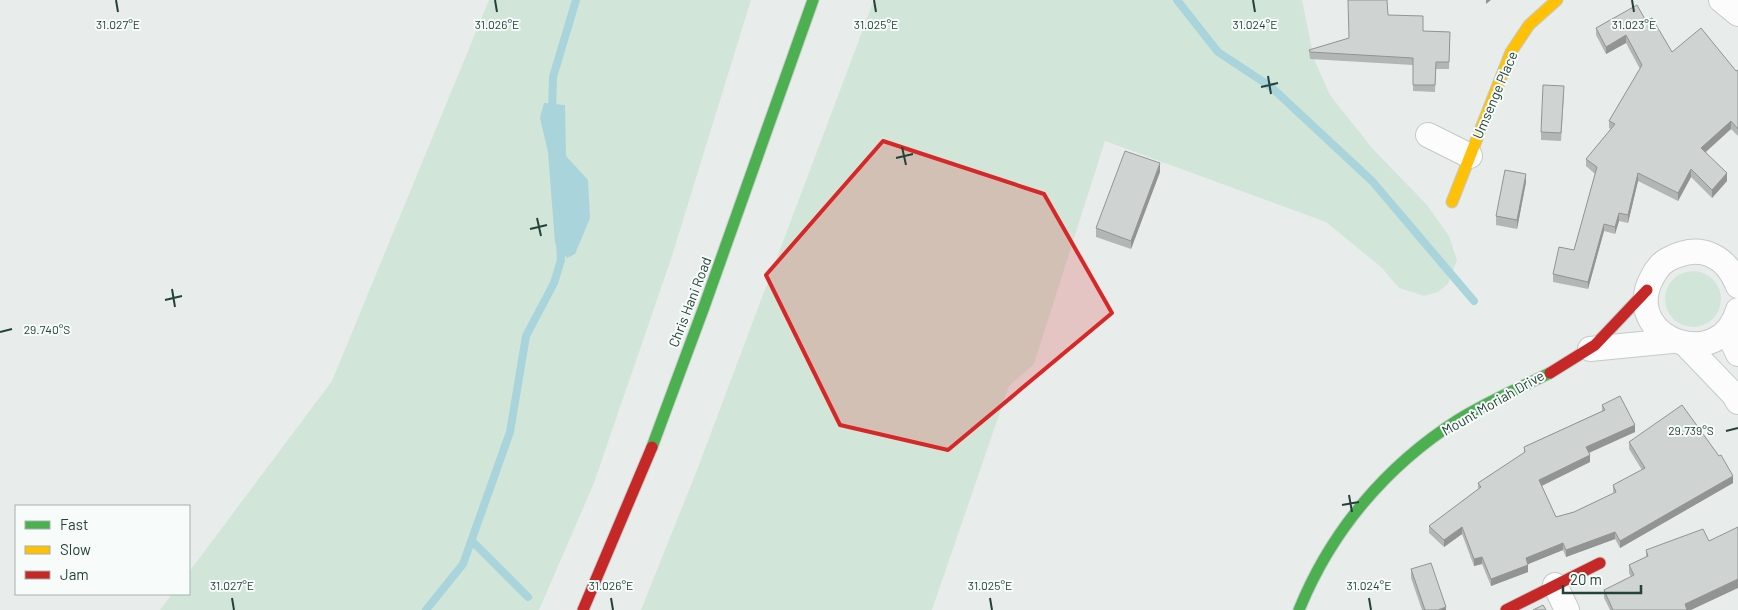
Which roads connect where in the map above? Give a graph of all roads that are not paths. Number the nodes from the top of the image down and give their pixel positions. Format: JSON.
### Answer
{"nodes":[{"id":1,"x":812,"y":0,"type":"edge"},
{"id":2,"x":1558,"y":0,"type":"edge"},
{"id":3,"x":1721,"y":0,"type":"edge"},
{"id":4,"x":1738,"y":14,"type":"edge"},
{"id":5,"x":1428,"y":135,"type":"dead end"},
{"id":6,"x":1470,"y":156,"type":"junction"},
{"id":7,"x":1452,"y":202,"type":"dead end"},
{"id":8,"x":1731,"y":260,"type":"edge"},
{"id":9,"x":1738,"y":285,"type":"edge"},
{"id":10,"x":1647,"y":290,"type":"junction"},
{"id":11,"x":1738,"y":310,"type":"edge"},
{"id":12,"x":1727,"y":331,"type":"junction"},
{"id":13,"x":1679,"y":343,"type":"junction"},
{"id":14,"x":1590,"y":349,"type":"junction"},
{"id":15,"x":1738,"y":354,"type":"edge"},
{"id":16,"x":1737,"y":398,"type":"edge"},
{"id":17,"x":1600,"y":563,"type":"dead end"},
{"id":18,"x":1555,"y":585,"type":"junction"},
{"id":19,"x":583,"y":610,"type":"edge"},
{"id":20,"x":1299,"y":610,"type":"edge"},
{"id":21,"x":1506,"y":610,"type":"edge"},
{"id":22,"x":1567,"y":610,"type":"edge"}],
"edges":[{"from":1,"to":19,"type":"street","name":"Chris Hani Road"},
{"from":2,"to":6,"type":"street","name":"Umsenge Place"},
{"from":3,"to":4,"type":"street"},
{"from":5,"to":6,"type":"street"},
{"from":6,"to":7,"type":"street","name":"Umsenge Place"},
{"from":8,"to":9,"type":"street","name":"Mount Moriah Drive"},
{"from":8,"to":10,"type":"street","name":"Mount Moriah Drive"},
{"from":10,"to":13,"type":"street"},
{"from":10,"to":14,"type":"street","name":"Mount Moriah Drive"},
{"from":11,"to":12,"type":"street"},
{"from":12,"to":13,"type":"street","name":"Mount Moriah Drive"},
{"from":12,"to":15,"type":"street"},
{"from":13,"to":14,"type":"street","name":"Mount Moriah Drive"},
{"from":13,"to":16,"type":"street"},
{"from":14,"to":20,"type":"street","name":"Mount Moriah Drive"},
{"from":17,"to":18,"type":"street"},
{"from":18,"to":21,"type":"street"},
{"from":18,"to":22,"type":"street"}]}
